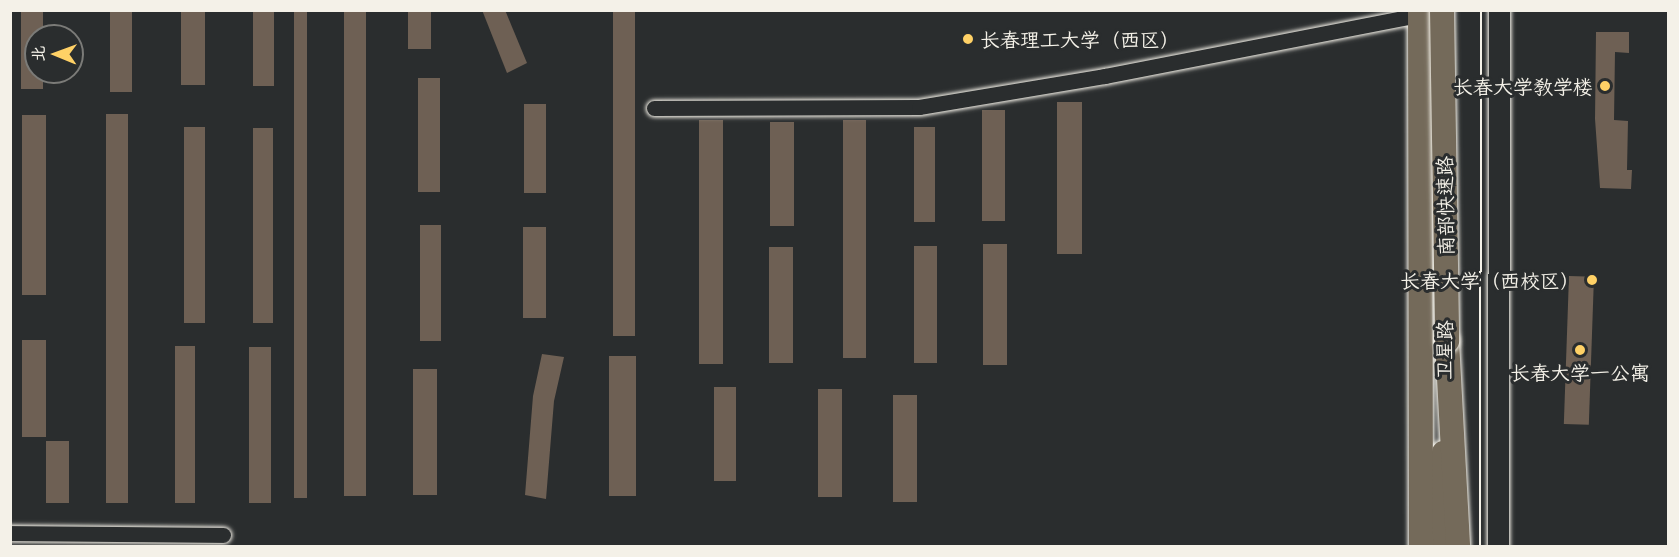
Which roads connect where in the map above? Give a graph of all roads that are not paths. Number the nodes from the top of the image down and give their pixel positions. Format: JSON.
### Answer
{"nodes":[{"id":1,"x":1442,"y":10,"type":"edge"},
{"id":2,"x":1448,"y":10,"type":"edge"},
{"id":3,"x":1499,"y":10,"type":"edge"},
{"id":4,"x":1416,"y":12,"type":"edge"},
{"id":5,"x":654,"y":108,"type":"dead end"},
{"id":6,"x":1447,"y":341,"type":"junction"},
{"id":7,"x":10,"y":533,"type":"edge"},
{"id":8,"x":223,"y":535,"type":"dead end"},
{"id":9,"x":1412,"y":546,"type":"edge"},
{"id":10,"x":1421,"y":546,"type":"edge"},
{"id":11,"x":1442,"y":546,"type":"edge"},
{"id":12,"x":1446,"y":546,"type":"edge"},
{"id":13,"x":1458,"y":546,"type":"edge"},
{"id":14,"x":1498,"y":546,"type":"edge"}],
"edges":[{"from":1,"to":6,"type":"highway","name":"南部快速路","bridge":true},
{"from":2,"to":11,"type":"main road","name":"卫星路"},
{"from":3,"to":14,"type":"main road"},
{"from":4,"to":5,"type":"street"},
{"from":4,"to":9,"type":"main road","name":"卫星路"},
{"from":4,"to":10,"type":"highway","name":"南部快速路"},
{"from":6,"to":12,"type":"highway","name":"南部快速路"},
{"from":6,"to":13,"type":"highway"},
{"from":7,"to":8,"type":"street"}]}
